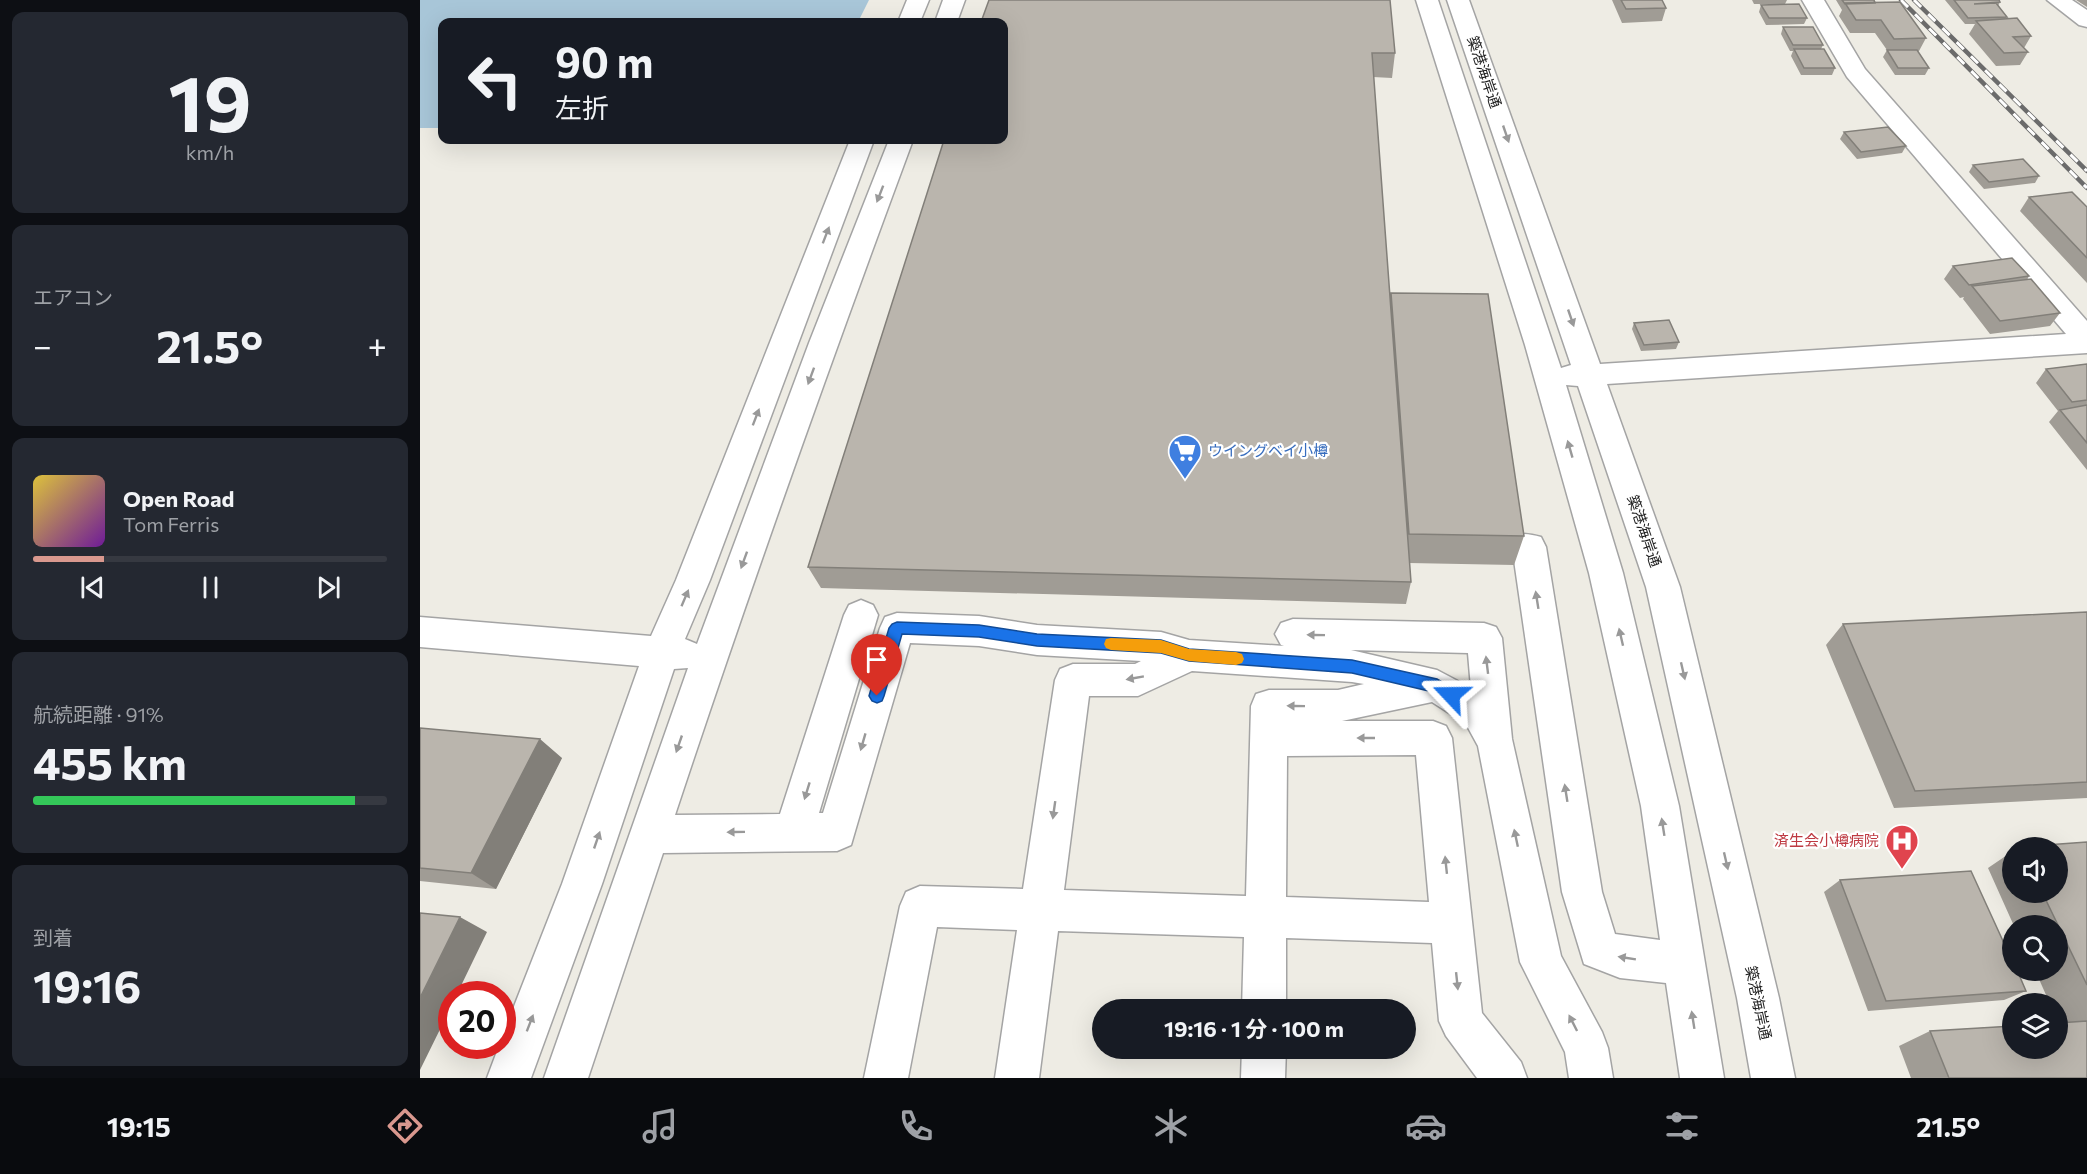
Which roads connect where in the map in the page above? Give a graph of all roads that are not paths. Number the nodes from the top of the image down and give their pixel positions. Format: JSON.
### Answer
{"nodes":[{"id":1,"x":918,"y":0,"type":"edge"},
{"id":2,"x":954,"y":0,"type":"edge"},
{"id":3,"x":1427,"y":0,"type":"edge"},
{"id":4,"x":1458,"y":0,"type":"edge"},
{"id":5,"x":1813,"y":0,"type":"edge"},
{"id":6,"x":2058,"y":0,"type":"edge"},
{"id":7,"x":911,"y":18,"type":"edge"},
{"id":8,"x":947,"y":18,"type":"edge"},
{"id":9,"x":2087,"y":20,"type":"edge"},
{"id":10,"x":860,"y":144,"type":"edge"},
{"id":11,"x":899,"y":144,"type":"edge"},
{"id":12,"x":2087,"y":341,"type":"edge"},
{"id":13,"x":1591,"y":375,"type":"junction"},
{"id":14,"x":1548,"y":377,"type":"junction"},
{"id":15,"x":1512,"y":547,"type":"edge"},
{"id":16,"x":861,"y":615,"type":"dead end"},
{"id":17,"x":420,"y":632,"type":"edge"},
{"id":18,"x":1293,"y":634,"type":"dead end"},
{"id":19,"x":662,"y":652,"type":"junction"},
{"id":20,"x":1189,"y":655,"type":"junction"},
{"id":21,"x":710,"y":656,"type":"junction"},
{"id":22,"x":1437,"y":686,"type":"junction"},
{"id":23,"x":1269,"y":739,"type":"junction"},
{"id":24,"x":1496,"y":744,"type":"junction"},
{"id":25,"x":794,"y":832,"type":"junction"},
{"id":26,"x":649,"y":834,"type":"junction"},
{"id":27,"x":1041,"y":910,"type":"junction"},
{"id":28,"x":1266,"y":917,"type":"junction"},
{"id":29,"x":1452,"y":923,"type":"junction"},
{"id":30,"x":1685,"y":964,"type":"junction"},
{"id":31,"x":1264,"y":999,"type":"edge"},
{"id":32,"x":1264,"y":1059,"type":"edge"},
{"id":33,"x":509,"y":1078,"type":"edge"},
{"id":34,"x":566,"y":1078,"type":"edge"},
{"id":35,"x":886,"y":1078,"type":"edge"},
{"id":36,"x":1017,"y":1078,"type":"edge"},
{"id":37,"x":1263,"y":1078,"type":"edge"},
{"id":38,"x":1505,"y":1078,"type":"edge"},
{"id":39,"x":1591,"y":1078,"type":"edge"},
{"id":40,"x":1702,"y":1078,"type":"edge"},
{"id":41,"x":1773,"y":1078,"type":"edge"}],
"edges":[{"from":1,"to":7,"type":"street"},
{"from":2,"to":8,"type":"street"},
{"from":3,"to":14,"type":"street"},
{"from":4,"to":13,"type":"street","name":"築港海岸通","one_way":true},
{"from":5,"to":12,"type":"street"},
{"from":6,"to":9,"type":"street"},
{"from":19,"to":10,"type":"street","one_way":true},
{"from":11,"to":21,"type":"street","one_way":true},
{"from":12,"to":13,"type":"street"},
{"from":13,"to":14,"type":"street"},
{"from":13,"to":41,"type":"street","name":"築港海岸通","one_way":true},
{"from":30,"to":14,"type":"street","one_way":true},
{"from":30,"to":15,"type":"street","one_way":true},
{"from":16,"to":25,"type":"street","one_way":true},
{"from":17,"to":19,"type":"street"},
{"from":24,"to":18,"type":"street","one_way":true},
{"from":19,"to":21,"type":"street"},
{"from":33,"to":19,"type":"street","one_way":true},
{"from":20,"to":22,"type":"street"},
{"from":20,"to":25,"type":"street","one_way":true},
{"from":20,"to":27,"type":"street","one_way":true},
{"from":21,"to":26,"type":"street","one_way":true},
{"from":22,"to":23,"type":"street","one_way":true},
{"from":22,"to":24,"type":"street"},
{"from":23,"to":28,"type":"street"},
{"from":29,"to":23,"type":"street","one_way":true},
{"from":39,"to":24,"type":"street","one_way":true},
{"from":25,"to":26,"type":"street","one_way":true},
{"from":26,"to":34,"type":"street"},
{"from":27,"to":28,"type":"street"},
{"from":27,"to":35,"type":"street"},
{"from":27,"to":36,"type":"street"},
{"from":28,"to":29,"type":"street"},
{"from":28,"to":31,"type":"street"},
{"from":29,"to":38,"type":"street","one_way":true},
{"from":40,"to":30,"type":"street","one_way":true},
{"from":32,"to":37,"type":"street"}]}
